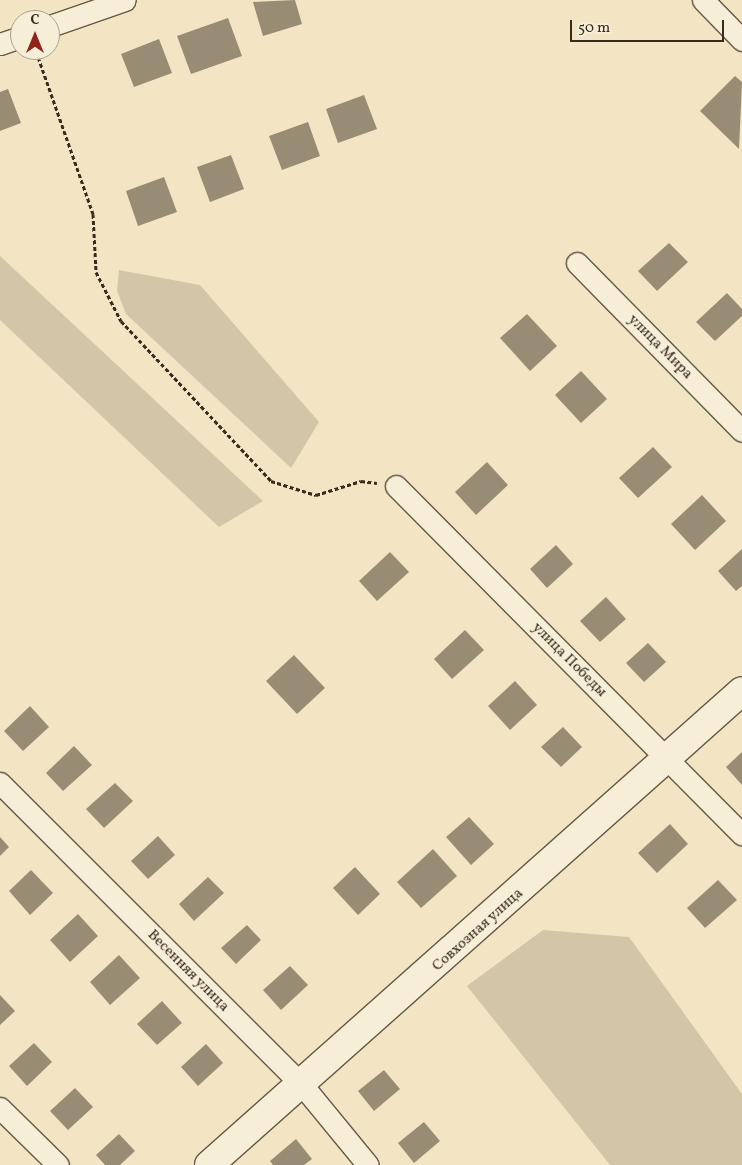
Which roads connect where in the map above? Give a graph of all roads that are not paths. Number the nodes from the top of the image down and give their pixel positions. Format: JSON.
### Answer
{"nodes":[{"id":1,"x":124,"y":0,"type":"edge"},
{"id":2,"x":703,"y":0,"type":"edge"},
{"id":3,"x":60,"y":22,"type":"edge"},
{"id":4,"x":742,"y":40,"type":"edge"},
{"id":5,"x":578,"y":264,"type":"dead end"},
{"id":6,"x":742,"y":431,"type":"edge"},
{"id":7,"x":396,"y":486,"type":"road end"},
{"id":8,"x":742,"y":691,"type":"edge"},
{"id":9,"x":669,"y":761,"type":"junction"},
{"id":10,"x":0,"y":783,"type":"edge"},
{"id":11,"x":742,"y":835,"type":"edge"},
{"id":12,"x":303,"y":1086,"type":"junction"},
{"id":13,"x":0,"y":1108,"type":"edge"},
{"id":14,"x":58,"y":1165,"type":"edge"},
{"id":15,"x":210,"y":1165,"type":"edge"},
{"id":16,"x":368,"y":1165,"type":"edge"}],
"edges":[{"from":1,"to":3,"type":"street"},
{"from":2,"to":4,"type":"street"},
{"from":5,"to":6,"type":"street","name":"улица Мира"},
{"from":7,"to":9,"type":"street","name":"улица Победы"},
{"from":8,"to":9,"type":"street","name":"Совхозная улица"},
{"from":9,"to":11,"type":"street","name":"улица Победы"},
{"from":9,"to":12,"type":"street","name":"Совхозная улица"},
{"from":10,"to":12,"type":"street","name":"Весенняя улица"},
{"from":12,"to":15,"type":"street","name":"Совхозная улица"},
{"from":12,"to":16,"type":"street","name":"Весенняя улица"},
{"from":13,"to":14,"type":"street"}]}
